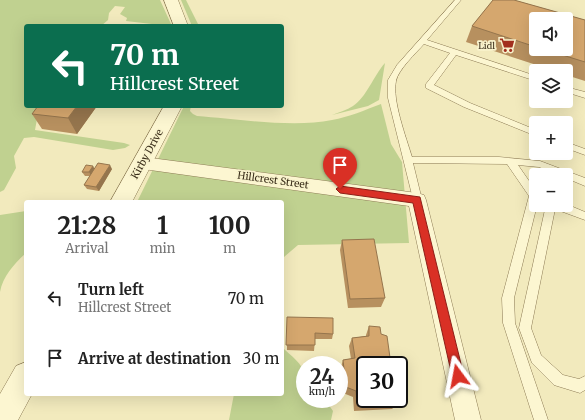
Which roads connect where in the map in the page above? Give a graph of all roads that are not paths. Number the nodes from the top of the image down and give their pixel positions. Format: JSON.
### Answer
{"nodes":[{"id":1,"x":171,"y":0,"type":"edge"},
{"id":2,"x":458,"y":0,"type":"edge"},
{"id":3,"x":180,"y":24,"type":"edge"},
{"id":4,"x":422,"y":41,"type":"junction"},
{"id":5,"x":454,"y":52,"type":"junction"},
{"id":6,"x":529,"y":77,"type":"edge"},
{"id":7,"x":573,"y":91,"type":"edge"},
{"id":8,"x":585,"y":95,"type":"edge"},
{"id":9,"x":172,"y":108,"type":"edge"},
{"id":10,"x":529,"y":130,"type":"edge"},
{"id":11,"x":573,"y":148,"type":"edge"},
{"id":12,"x":585,"y":152,"type":"edge"},
{"id":13,"x":408,"y":160,"type":"junction"},
{"id":14,"x":510,"y":161,"type":"junction"},
{"id":15,"x":143,"y":163,"type":"junction"},
{"id":16,"x":585,"y":182,"type":"edge"},
{"id":17,"x":529,"y":188,"type":"edge"},
{"id":18,"x":122,"y":200,"type":"edge"},
{"id":19,"x":416,"y":200,"type":"junction"},
{"id":20,"x":573,"y":211,"type":"edge"},
{"id":21,"x":531,"y":212,"type":"edge"},
{"id":22,"x":550,"y":212,"type":"edge"},
{"id":23,"x":585,"y":216,"type":"edge"},
{"id":24,"x":24,"y":380,"type":"edge"},
{"id":25,"x":585,"y":383,"type":"edge"},
{"id":26,"x":2,"y":420,"type":"edge"},
{"id":27,"x":468,"y":420,"type":"edge"},
{"id":28,"x":541,"y":420,"type":"edge"}],
"edges":[{"from":1,"to":3,"type":"street"},
{"from":2,"to":4,"type":"lane"},
{"from":4,"to":5,"type":"lane"},
{"from":4,"to":13,"type":"lane"},
{"from":5,"to":6,"type":"lane"},
{"from":5,"to":10,"type":"lane"},
{"from":7,"to":8,"type":"lane"},
{"from":9,"to":15,"type":"street","name":"Kirby Drive"},
{"from":11,"to":12,"type":"lane"},
{"from":13,"to":14,"type":"lane"},
{"from":13,"to":19,"type":"lane"},
{"from":14,"to":16,"type":"lane"},
{"from":14,"to":17,"type":"lane"},
{"from":15,"to":18,"type":"street","name":"Kirby Drive"},
{"from":15,"to":19,"type":"street","name":"Hillcrest Street"},
{"from":19,"to":27,"type":"street"},
{"from":20,"to":23,"type":"lane"},
{"from":21,"to":28,"type":"lane"},
{"from":22,"to":25,"type":"lane"},
{"from":24,"to":26,"type":"street"}]}
